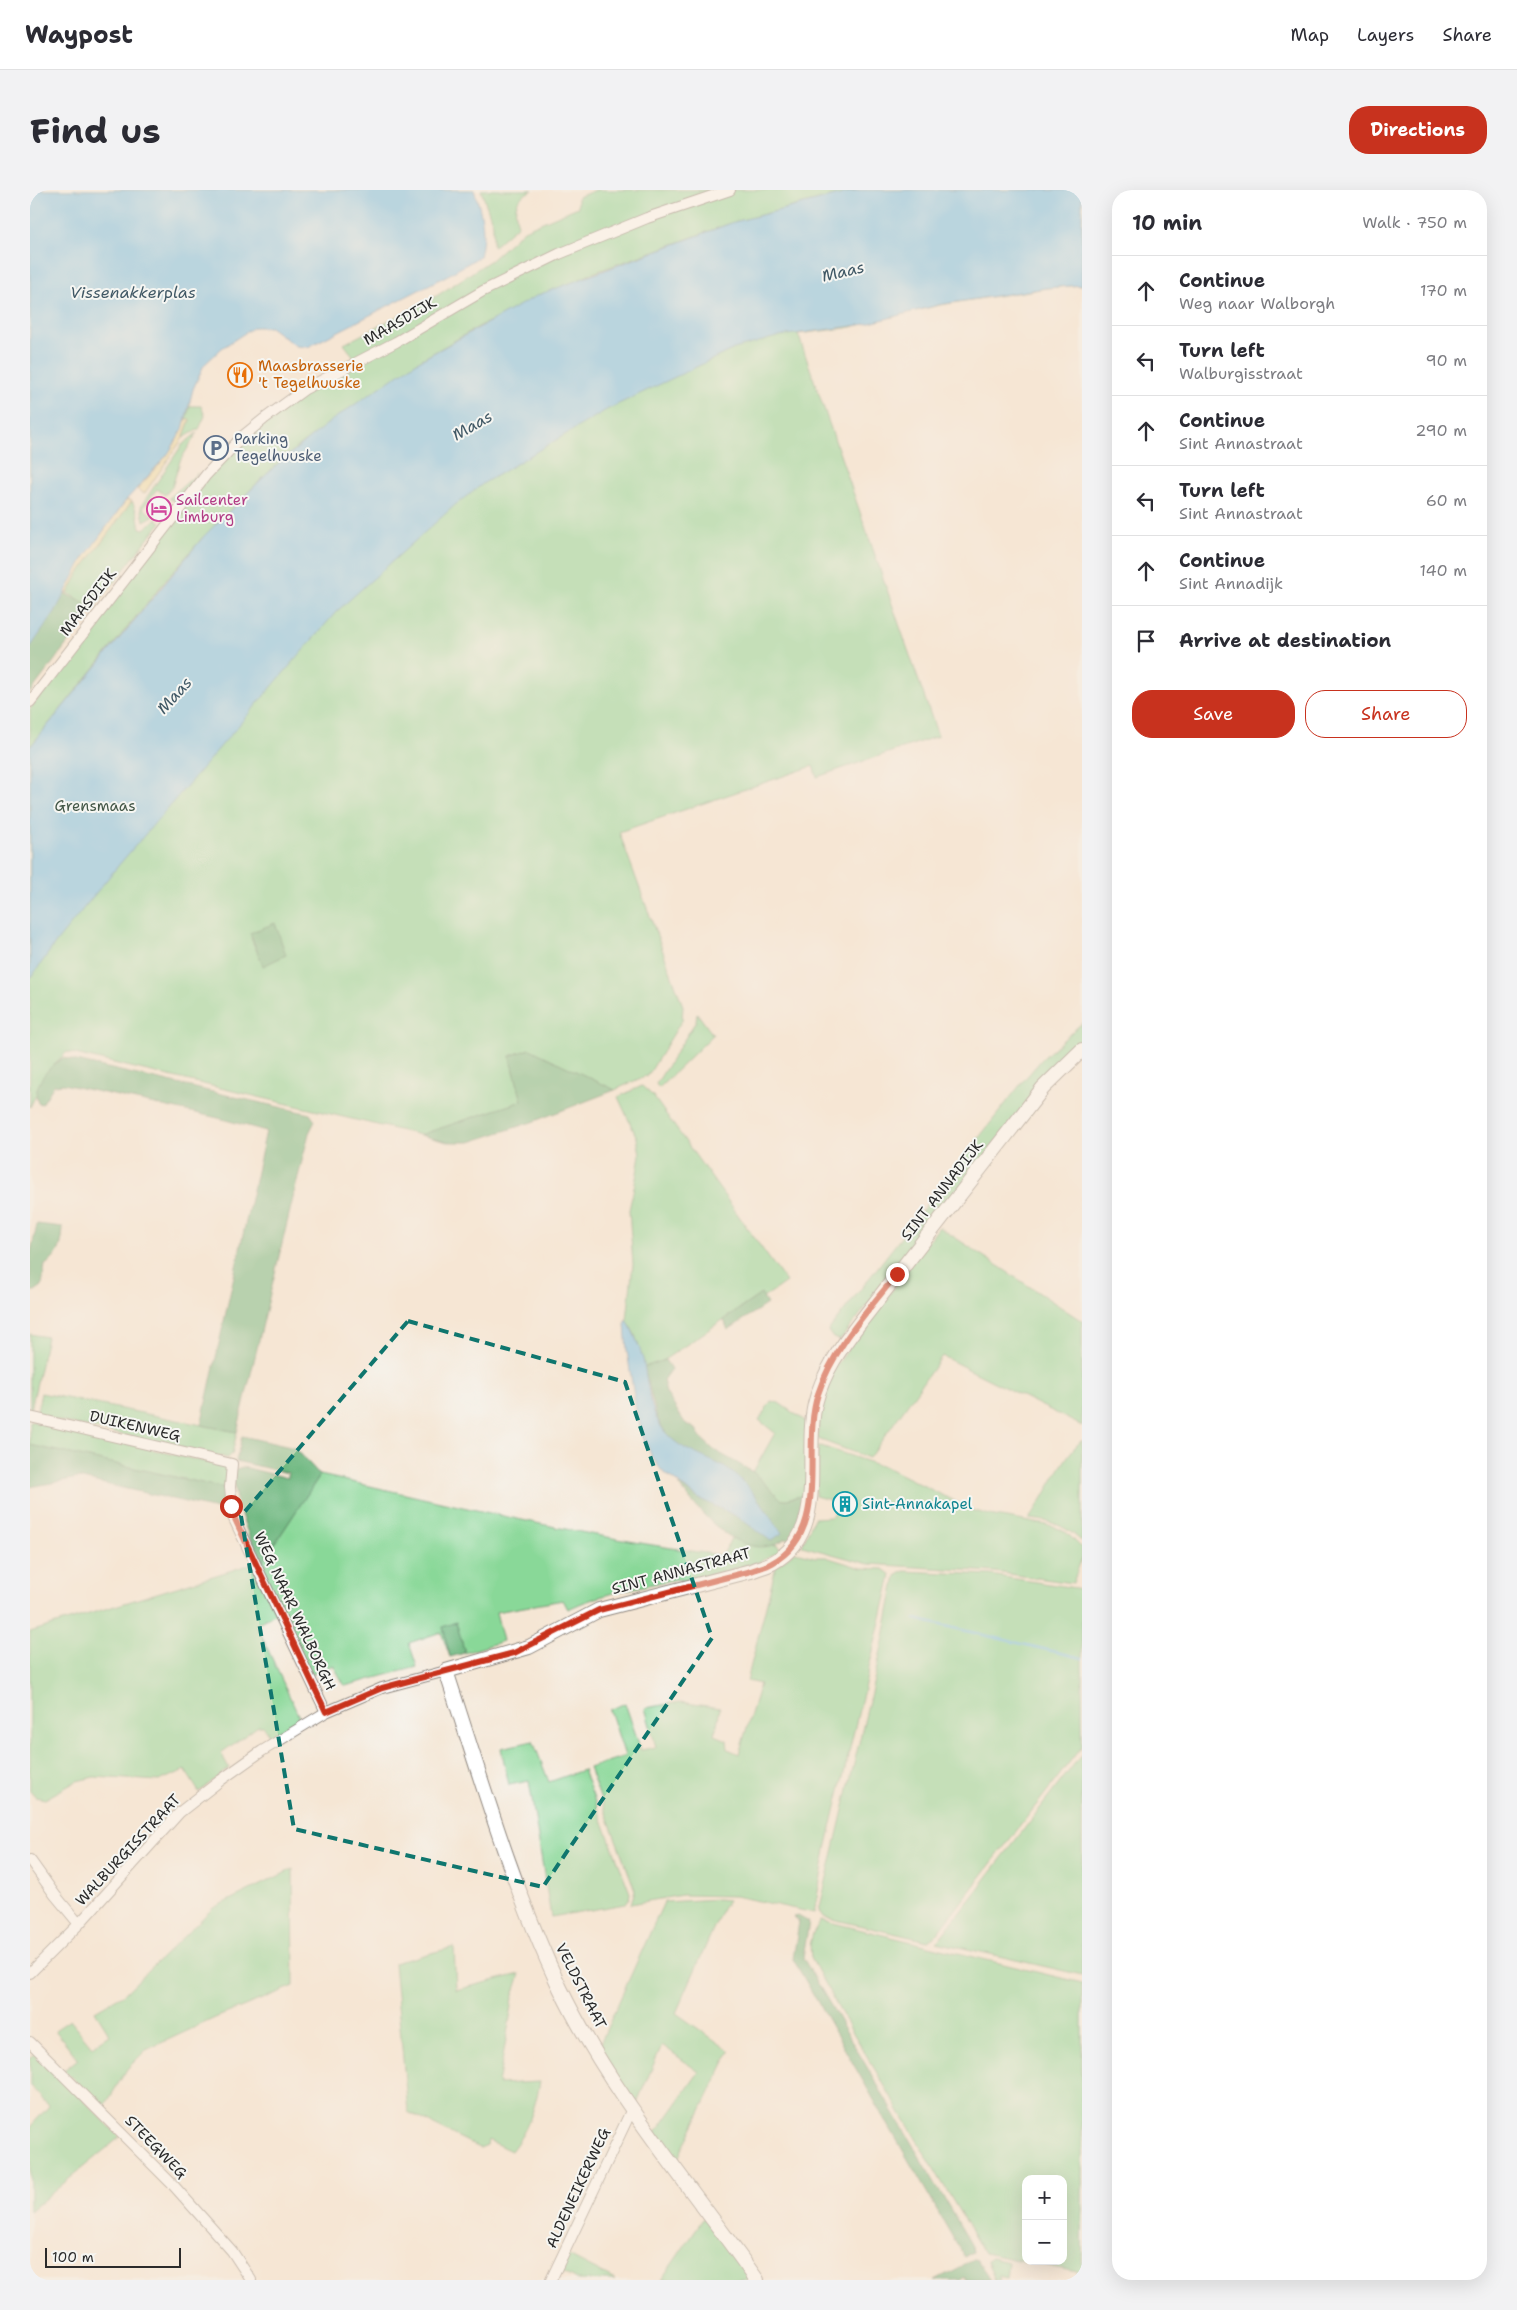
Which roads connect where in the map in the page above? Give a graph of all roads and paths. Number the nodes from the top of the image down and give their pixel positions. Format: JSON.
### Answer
{"nodes":[{"id":1,"x":730,"y":190,"type":"edge"},
{"id":2,"x":30,"y":702,"type":"edge"},
{"id":3,"x":1082,"y":1050,"type":"edge"},
{"id":4,"x":30,"y":1417,"type":"edge"},
{"id":5,"x":811,"y":1442,"type":"joint"},
{"id":6,"x":232,"y":1464,"type":"joint"},
{"id":7,"x":446,"y":1672,"type":"junction"},
{"id":8,"x":326,"y":1712,"type":"junction"},
{"id":9,"x":30,"y":1860,"type":"edge"},
{"id":10,"x":79,"y":1924,"type":"junction"},
{"id":11,"x":30,"y":1973,"type":"edge"},
{"id":12,"x":30,"y":2042,"type":"edge"},
{"id":13,"x":632,"y":2109,"type":"junction"},
{"id":14,"x":251,"y":2280,"type":"edge"},
{"id":15,"x":551,"y":2280,"type":"edge"},
{"id":16,"x":757,"y":2280,"type":"edge"}],
"edges":[{"from":1,"to":2,"type":"street","name":"MAASDIJK"},
{"from":3,"to":5,"type":"street","name":"SINT ANNADIJK"},
{"from":4,"to":6,"type":"street","name":"DUIKENWEG"},
{"from":5,"to":7,"type":"street","name":"SINT ANNASTRAAT"},
{"from":6,"to":8,"type":"street","name":"WEG NAAR WALBORGH"},
{"from":7,"to":8,"type":"street","name":"WALBURGISSTRAAT"},
{"from":7,"to":13,"type":"street","name":"VELDSTRAAT"},
{"from":8,"to":10,"type":"street","name":"WALBURGISSTRAAT"},
{"from":9,"to":10,"type":"street"},
{"from":10,"to":11,"type":"street","name":"WALBURGISSTRAAT"},
{"from":12,"to":14,"type":"street","name":"STEEGWEG"},
{"from":13,"to":15,"type":"street","name":"ALDENEIKERWEG"},
{"from":13,"to":16,"type":"street","name":"VELDSTRAAT"}]}
